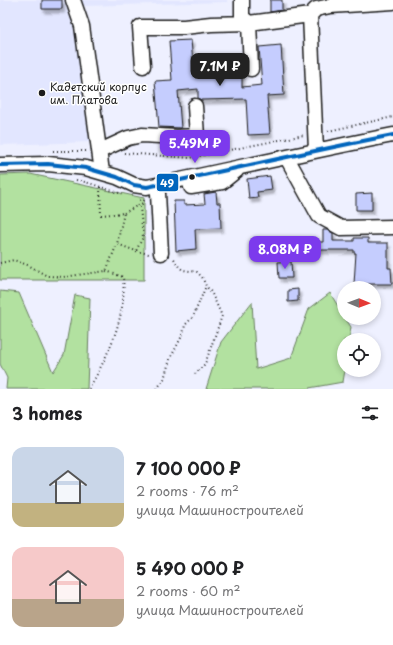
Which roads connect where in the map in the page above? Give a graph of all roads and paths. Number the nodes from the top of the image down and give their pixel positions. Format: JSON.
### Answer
{"nodes":[{"id":1,"x":73,"y":0,"type":"edge"},
{"id":2,"x":242,"y":0,"type":"edge"},
{"id":3,"x":393,"y":2,"type":"edge"},
{"id":4,"x":310,"y":15,"type":"junction"},
{"id":5,"x":249,"y":23,"type":"junction"},
{"id":6,"x":143,"y":66,"type":"dead end"},
{"id":7,"x":251,"y":69,"type":"dead end"},
{"id":8,"x":195,"y":106,"type":"dead end"},
{"id":9,"x":393,"y":117,"type":"edge"},
{"id":10,"x":315,"y":133,"type":"junction"},
{"id":11,"x":393,"y":135,"type":"edge"},
{"id":12,"x":316,"y":150,"type":"junction"},
{"id":13,"x":100,"y":151,"type":"junction"},
{"id":14,"x":123,"y":153,"type":"dead end"},
{"id":15,"x":287,"y":158,"type":"junction"},
{"id":16,"x":0,"y":165,"type":"edge"},
{"id":17,"x":102,"y":172,"type":"junction"},
{"id":18,"x":152,"y":190,"type":"junction"},
{"id":19,"x":122,"y":194,"type":"dead end"},
{"id":20,"x":137,"y":199,"type":"dead end"},
{"id":21,"x":393,"y":227,"type":"edge"},
{"id":22,"x":117,"y":244,"type":"junction"},
{"id":23,"x":136,"y":251,"type":"junction"},
{"id":24,"x":161,"y":253,"type":"junction"},
{"id":25,"x":0,"y":263,"type":"edge"},
{"id":26,"x":106,"y":271,"type":"junction"},
{"id":27,"x":206,"y":286,"type":"junction"},
{"id":28,"x":195,"y":374,"type":"dead end"},
{"id":29,"x":89,"y":389,"type":"edge"},
{"id":30,"x":157,"y":389,"type":"edge"}],
"edges":[{"from":1,"to":13,"type":"street"},
{"from":2,"to":5,"type":"street"},
{"from":3,"to":4,"type":"street"},
{"from":4,"to":5,"type":"street"},
{"from":4,"to":10,"type":"street"},
{"from":5,"to":6,"type":"street"},
{"from":5,"to":7,"type":"street"},
{"from":8,"to":13,"type":"street"},
{"from":9,"to":10,"type":"path"},
{"from":10,"to":12,"type":"street"},
{"from":10,"to":14,"type":"path"},
{"from":11,"to":12,"type":"street"},
{"from":12,"to":15,"type":"street"},
{"from":13,"to":17,"type":"street"},
{"from":15,"to":18,"type":"street"},
{"from":15,"to":21,"type":"street"},
{"from":16,"to":17,"type":"street"},
{"from":17,"to":18,"type":"street"},
{"from":18,"to":24,"type":"street"},
{"from":19,"to":22,"type":"path"},
{"from":20,"to":23,"type":"path"},
{"from":22,"to":23,"type":"path"},
{"from":22,"to":26,"type":"path"},
{"from":23,"to":24,"type":"path"},
{"from":24,"to":27,"type":"path"},
{"from":25,"to":26,"type":"path"},
{"from":26,"to":29,"type":"path"},
{"from":27,"to":28,"type":"path"},
{"from":27,"to":30,"type":"path"}]}
